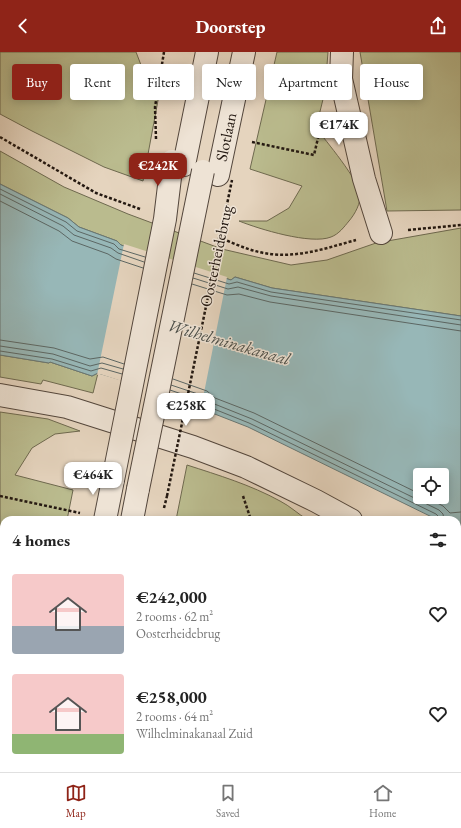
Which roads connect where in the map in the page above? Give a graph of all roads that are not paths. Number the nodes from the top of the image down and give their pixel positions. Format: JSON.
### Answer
{"nodes":[{"id":1,"x":194,"y":52,"type":"edge"},
{"id":2,"x":207,"y":52,"type":"edge"},
{"id":3,"x":229,"y":52,"type":"edge"},
{"id":4,"x":244,"y":52,"type":"edge"},
{"id":5,"x":342,"y":52,"type":"edge"},
{"id":6,"x":202,"y":170,"type":"junction"},
{"id":7,"x":381,"y":233,"type":"road end"},
{"id":8,"x":0,"y":395,"type":"edge"},
{"id":9,"x":153,"y":492,"type":"junction"},
{"id":10,"x":106,"y":516,"type":"edge"},
{"id":11,"x":135,"y":516,"type":"edge"},
{"id":12,"x":148,"y":516,"type":"edge"},
{"id":13,"x":344,"y":516,"type":"edge"}],
"edges":[{"from":1,"to":6,"type":"street"},
{"from":2,"to":6,"type":"street"},
{"from":3,"to":6,"type":"street","name":"Slotlaan"},
{"from":4,"to":6,"type":"street","name":"Slotlaan"},
{"from":5,"to":7,"type":"street"},
{"from":6,"to":9,"type":"street","name":"Oosterheidebrug"},
{"from":6,"to":10,"type":"street","bridge":true},
{"from":8,"to":13,"type":"street"},
{"from":9,"to":11,"type":"street"},
{"from":9,"to":12,"type":"street"}]}
